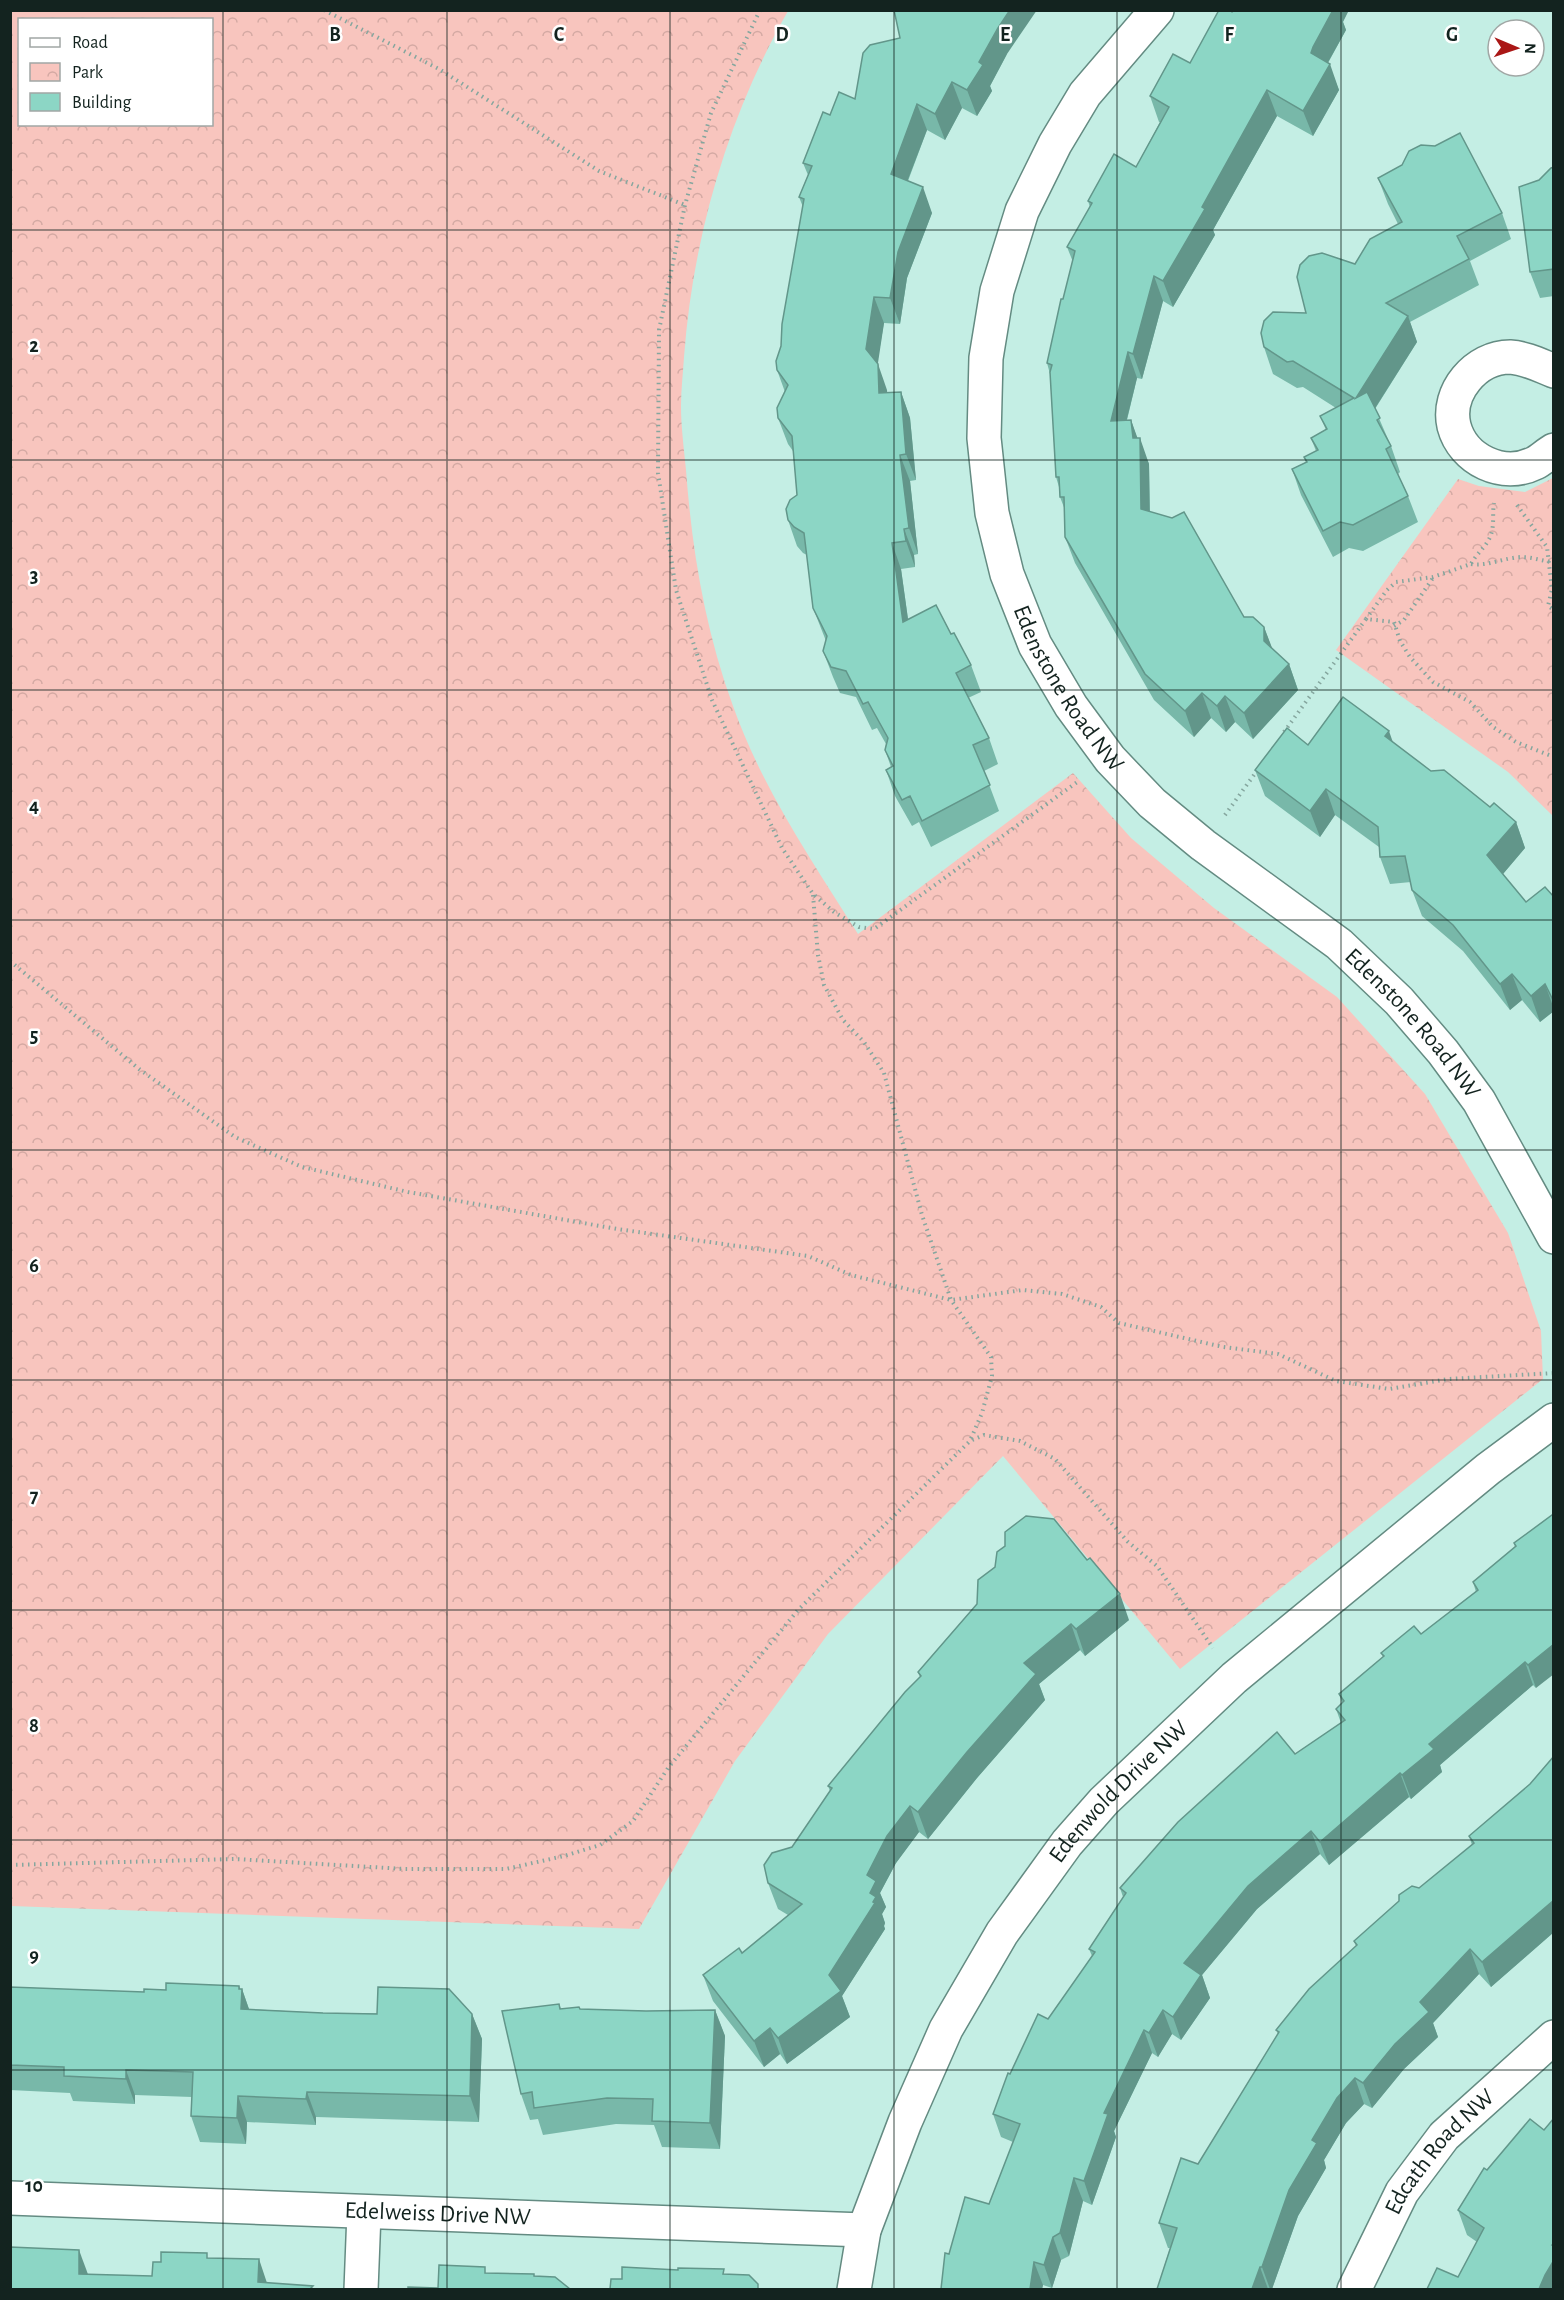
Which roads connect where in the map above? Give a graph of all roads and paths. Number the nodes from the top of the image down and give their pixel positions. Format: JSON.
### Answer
{"nodes":[{"id":1,"x":324,"y":10,"type":"edge"},
{"id":2,"x":760,"y":10,"type":"edge"},
{"id":3,"x":1157,"y":10,"type":"edge"},
{"id":4,"x":685,"y":205,"type":"junction"},
{"id":5,"x":1554,"y":371,"type":"edge"},
{"id":6,"x":1554,"y":450,"type":"edge"},
{"id":7,"x":1502,"y":482,"type":"junction"},
{"id":8,"x":1551,"y":562,"type":"junction"},
{"id":9,"x":1471,"y":564,"type":"junction"},
{"id":10,"x":1433,"y":577,"type":"junction"},
{"id":11,"x":1554,"y":610,"type":"edge"},
{"id":12,"x":1366,"y":620,"type":"junction"},
{"id":13,"x":1394,"y":626,"type":"junction"},
{"id":14,"x":1277,"y":742,"type":"edge"},
{"id":15,"x":1554,"y":757,"type":"edge"},
{"id":16,"x":1110,"y":759,"type":"junction"},
{"id":17,"x":1264,"y":760,"type":"edge"},
{"id":18,"x":1203,"y":845,"type":"junction"},
{"id":19,"x":813,"y":894,"type":"junction"},
{"id":20,"x":10,"y":961,"type":"edge"},
{"id":21,"x":1554,"y":1238,"type":"edge"},
{"id":22,"x":951,"y":1300,"type":"junction"},
{"id":23,"x":1554,"y":1373,"type":"edge"},
{"id":24,"x":1554,"y":1420,"type":"edge"},
{"id":25,"x":969,"y":1441,"type":"junction"},
{"id":26,"x":1234,"y":1678,"type":"junction"},
{"id":27,"x":10,"y":1865,"type":"edge"},
{"id":28,"x":1554,"y":2037,"type":"edge"},
{"id":29,"x":10,"y":2198,"type":"edge"},
{"id":30,"x":364,"y":2212,"type":"junction"},
{"id":31,"x":864,"y":2230,"type":"junction"},
{"id":32,"x":361,"y":2289,"type":"edge"},
{"id":33,"x":854,"y":2289,"type":"edge"},
{"id":34,"x":1354,"y":2289,"type":"edge"}],
"edges":[{"from":1,"to":4,"type":"path"},
{"from":2,"to":4,"type":"path"},
{"from":3,"to":16,"type":"street","name":"Edenstone Road NW"},
{"from":4,"to":19,"type":"path"},
{"from":5,"to":7,"type":"street"},
{"from":6,"to":7,"type":"street"},
{"from":7,"to":8,"type":"path"},
{"from":7,"to":9,"type":"path"},
{"from":8,"to":9,"type":"path"},
{"from":8,"to":11,"type":"path"},
{"from":9,"to":10,"type":"path"},
{"from":10,"to":12,"type":"path"},
{"from":10,"to":13,"type":"path"},
{"from":12,"to":13,"type":"path"},
{"from":12,"to":14,"type":"path"},
{"from":13,"to":15,"type":"path"},
{"from":16,"to":18,"type":"street","name":"Edenstone Road NW"},
{"from":16,"to":19,"type":"path"},
{"from":17,"to":18,"type":"path"},
{"from":18,"to":21,"type":"street","name":"Edenstone Road NW"},
{"from":19,"to":22,"type":"path"},
{"from":20,"to":22,"type":"path"},
{"from":22,"to":23,"type":"path"},
{"from":22,"to":25,"type":"path"},
{"from":24,"to":26,"type":"street","name":"Edenwold Drive NW"},
{"from":25,"to":26,"type":"path"},
{"from":25,"to":27,"type":"path"},
{"from":26,"to":31,"type":"street","name":"Edenwold Drive NW"},
{"from":28,"to":34,"type":"street","name":"Edcath Road NW"},
{"from":29,"to":30,"type":"street","name":"Edelweiss Drive NW"},
{"from":30,"to":31,"type":"street","name":"Edelweiss Drive NW"},
{"from":30,"to":32,"type":"street"},
{"from":31,"to":33,"type":"street","name":"Edenwold Drive NW"}]}
